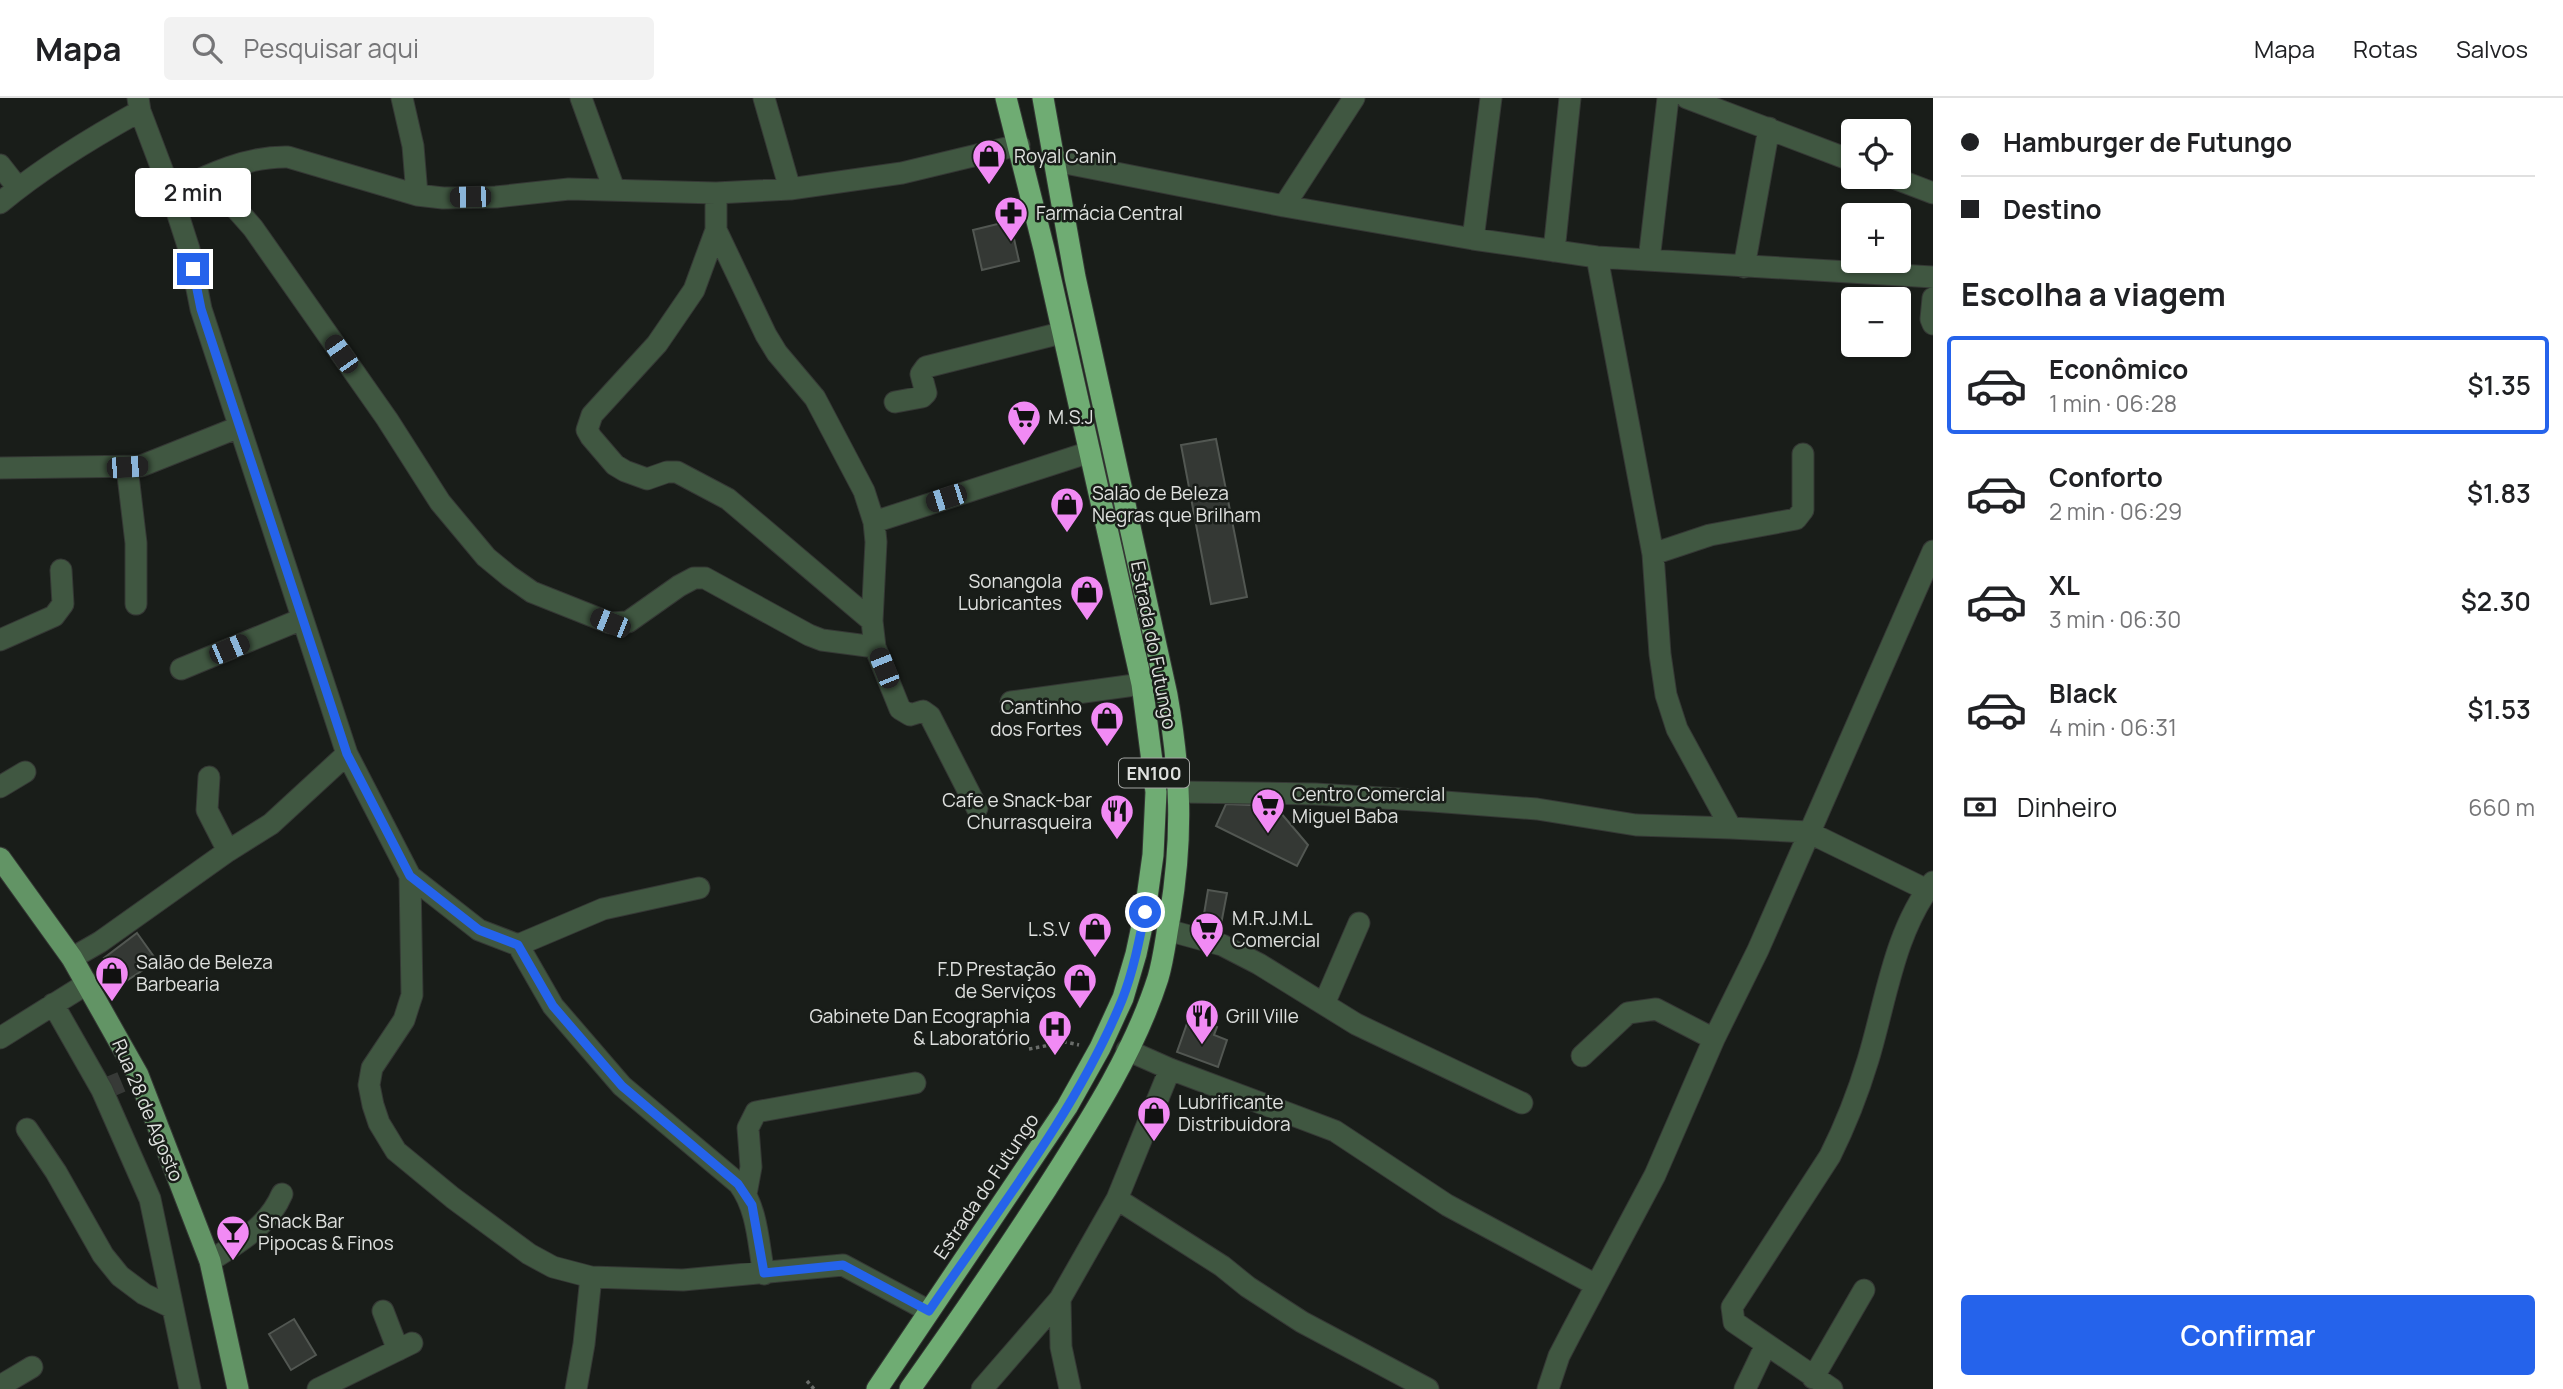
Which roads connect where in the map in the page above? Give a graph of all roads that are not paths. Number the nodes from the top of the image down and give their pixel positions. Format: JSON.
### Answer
{"nodes":[{"id":1,"x":402,"y":98,"type":"edge"},
{"id":2,"x":581,"y":98,"type":"edge"},
{"id":3,"x":764,"y":98,"type":"edge"},
{"id":4,"x":1006,"y":98,"type":"edge"},
{"id":5,"x":1043,"y":98,"type":"edge"},
{"id":6,"x":1354,"y":98,"type":"edge"},
{"id":7,"x":1491,"y":98,"type":"edge"},
{"id":8,"x":1570,"y":98,"type":"edge"},
{"id":9,"x":1668,"y":98,"type":"edge"},
{"id":10,"x":1687,"y":98,"type":"edge"},
{"id":11,"x":139,"y":104,"type":"edge"},
{"id":12,"x":1769,"y":128,"type":"junction"},
{"id":13,"x":1020,"y":145,"type":"junction"},
{"id":14,"x":1841,"y":157,"type":"edge"},
{"id":15,"x":1055,"y":161,"type":"junction"},
{"id":16,"x":0,"y":165,"type":"edge"},
{"id":17,"x":207,"y":176,"type":"junction"},
{"id":18,"x":1911,"y":185,"type":"edge"},
{"id":19,"x":18,"y":188,"type":"junction"},
{"id":20,"x":614,"y":189,"type":"junction"},
{"id":21,"x":790,"y":189,"type":"junction"},
{"id":22,"x":171,"y":193,"type":"junction"},
{"id":23,"x":716,"y":193,"type":"junction"},
{"id":24,"x":1933,"y":193,"type":"edge"},
{"id":25,"x":417,"y":195,"type":"junction"},
{"id":26,"x":0,"y":203,"type":"edge"},
{"id":27,"x":1284,"y":206,"type":"junction"},
{"id":28,"x":716,"y":230,"type":"junction"},
{"id":29,"x":1473,"y":239,"type":"junction"},
{"id":30,"x":1554,"y":251,"type":"junction"},
{"id":31,"x":1597,"y":257,"type":"junction"},
{"id":32,"x":1649,"y":260,"type":"junction"},
{"id":33,"x":1744,"y":267,"type":"junction"},
{"id":34,"x":1933,"y":277,"type":"edge"},
{"id":35,"x":1933,"y":298,"type":"edge"},
{"id":36,"x":1933,"y":324,"type":"edge"},
{"id":37,"x":1061,"y":333,"type":"junction"},
{"id":38,"x":895,"y":402,"type":"dead end"},
{"id":39,"x":239,"y":428,"type":"junction"},
{"id":40,"x":1090,"y":452,"type":"junction"},
{"id":41,"x":1803,"y":454,"type":"dead end"},
{"id":42,"x":127,"y":467,"type":"junction"},
{"id":43,"x":0,"y":468,"type":"edge"},
{"id":44,"x":874,"y":522,"type":"junction"},
{"id":45,"x":1933,"y":551,"type":"edge"},
{"id":46,"x":1653,"y":554,"type":"junction"},
{"id":47,"x":61,"y":570,"type":"dead end"},
{"id":48,"x":136,"y":604,"type":"dead end"},
{"id":49,"x":302,"y":619,"type":"junction"},
{"id":50,"x":872,"y":621,"type":"junction"},
{"id":51,"x":0,"y":640,"type":"edge"},
{"id":52,"x":875,"y":647,"type":"junction"},
{"id":53,"x":181,"y":669,"type":"dead end"},
{"id":54,"x":1142,"y":684,"type":"junction"},
{"id":55,"x":1010,"y":702,"type":"dead end"},
{"id":56,"x":347,"y":754,"type":"junction"},
{"id":57,"x":25,"y":772,"type":"dead end"},
{"id":58,"x":209,"y":777,"type":"dead end"},
{"id":59,"x":0,"y":787,"type":"edge"},
{"id":60,"x":1179,"y":792,"type":"junction"},
{"id":61,"x":977,"y":808,"type":"dead end"},
{"id":62,"x":1731,"y":828,"type":"junction"},
{"id":63,"x":1808,"y":832,"type":"junction"},
{"id":64,"x":228,"y":851,"type":"junction"},
{"id":65,"x":0,"y":858,"type":"edge"},
{"id":66,"x":410,"y":876,"type":"junction"},
{"id":67,"x":699,"y":888,"type":"dead end"},
{"id":68,"x":1928,"y":900,"type":"edge"},
{"id":69,"x":1359,"y":923,"type":"dead end"},
{"id":70,"x":1167,"y":930,"type":"junction"},
{"id":71,"x":518,"y":945,"type":"junction"},
{"id":72,"x":72,"y":958,"type":"junction"},
{"id":73,"x":88,"y":983,"type":"junction"},
{"id":74,"x":53,"y":1004,"type":"junction"},
{"id":75,"x":1324,"y":1004,"type":"junction"},
{"id":76,"x":0,"y":1038,"type":"edge"},
{"id":77,"x":1714,"y":1039,"type":"junction"},
{"id":78,"x":1128,"y":1050,"type":"junction"},
{"id":79,"x":1582,"y":1056,"type":"dead end"},
{"id":80,"x":1170,"y":1069,"type":"junction"},
{"id":81,"x":915,"y":1083,"type":"dead end"},
{"id":82,"x":1522,"y":1103,"type":"dead end"},
{"id":83,"x":27,"y":1129,"type":"dead end"},
{"id":84,"x":282,"y":1194,"type":"dead end"},
{"id":85,"x":746,"y":1194,"type":"junction"},
{"id":86,"x":1117,"y":1199,"type":"junction"},
{"id":87,"x":210,"y":1261,"type":"junction"},
{"id":88,"x":764,"y":1273,"type":"junction"},
{"id":89,"x":592,"y":1277,"type":"junction"},
{"id":90,"x":1597,"y":1284,"type":"junction"},
{"id":91,"x":1864,"y":1290,"type":"dead end"},
{"id":92,"x":1060,"y":1299,"type":"junction"},
{"id":93,"x":171,"y":1307,"type":"junction"},
{"id":94,"x":383,"y":1311,"type":"dead end"},
{"id":95,"x":929,"y":1311,"type":"junction"},
{"id":96,"x":1766,"y":1345,"type":"junction"},
{"id":97,"x":32,"y":1367,"type":"dead end"},
{"id":98,"x":1813,"y":1378,"type":"junction"},
{"id":99,"x":0,"y":1386,"type":"edge"},
{"id":100,"x":331,"y":1386,"type":"edge"},
{"id":101,"x":190,"y":1389,"type":"edge"},
{"id":102,"x":238,"y":1389,"type":"edge"},
{"id":103,"x":576,"y":1389,"type":"edge"},
{"id":104,"x":877,"y":1389,"type":"edge"},
{"id":105,"x":910,"y":1389,"type":"edge"},
{"id":106,"x":982,"y":1389,"type":"edge"},
{"id":107,"x":1070,"y":1389,"type":"edge"},
{"id":108,"x":1428,"y":1389,"type":"edge"},
{"id":109,"x":1548,"y":1389,"type":"edge"},
{"id":110,"x":1745,"y":1389,"type":"edge"},
{"id":111,"x":1832,"y":1389,"type":"edge"}],
"edges":[{"from":1,"to":25,"type":"street"},
{"from":2,"to":20,"type":"street"},
{"from":3,"to":21,"type":"street"},
{"from":4,"to":13,"type":"highway","name":"Estrada do Futungo","number":"EN100"},
{"from":5,"to":15,"type":"highway","name":"Estrada do Futungo","number":"EN100"},
{"from":6,"to":27,"type":"street"},
{"from":7,"to":29,"type":"street"},
{"from":8,"to":30,"type":"street"},
{"from":9,"to":32,"type":"street"},
{"from":10,"to":12,"type":"street"},
{"from":11,"to":19,"type":"street"},
{"from":11,"to":22,"type":"street"},
{"from":12,"to":14,"type":"street"},
{"from":12,"to":33,"type":"street"},
{"from":13,"to":21,"type":"street"},
{"from":13,"to":37,"type":"highway","name":"Estrada do Futungo","number":"EN100"},
{"from":15,"to":27,"type":"street"},
{"from":15,"to":60,"type":"highway","name":"Estrada do Futungo","number":"EN100"},
{"from":16,"to":19,"type":"street"},
{"from":17,"to":22,"type":"street"},
{"from":17,"to":25,"type":"street"},
{"from":17,"to":52,"type":"street"},
{"from":18,"to":24,"type":"street"},
{"from":19,"to":26,"type":"street"},
{"from":20,"to":23,"type":"street"},
{"from":20,"to":25,"type":"street"},
{"from":21,"to":23,"type":"street"},
{"from":22,"to":39,"type":"street"},
{"from":23,"to":28,"type":"street"},
{"from":27,"to":29,"type":"street"},
{"from":28,"to":44,"type":"street"},
{"from":28,"to":50,"type":"street"},
{"from":29,"to":30,"type":"street"},
{"from":30,"to":31,"type":"street"},
{"from":31,"to":32,"type":"street"},
{"from":31,"to":46,"type":"street"},
{"from":32,"to":33,"type":"street"},
{"from":33,"to":34,"type":"street"},
{"from":35,"to":36,"type":"street"},
{"from":37,"to":38,"type":"street"},
{"from":37,"to":40,"type":"highway","name":"Estrada do Futungo","number":"EN100"},
{"from":39,"to":42,"type":"street"},
{"from":39,"to":49,"type":"street"},
{"from":40,"to":44,"type":"street"},
{"from":40,"to":54,"type":"highway","name":"Estrada do Futungo","number":"EN100"},
{"from":41,"to":46,"type":"street"},
{"from":42,"to":43,"type":"street"},
{"from":42,"to":48,"type":"street"},
{"from":44,"to":50,"type":"street"},
{"from":45,"to":63,"type":"street"},
{"from":46,"to":62,"type":"street"},
{"from":47,"to":51,"type":"street"},
{"from":49,"to":53,"type":"street"},
{"from":49,"to":56,"type":"street"},
{"from":50,"to":52,"type":"street"},
{"from":52,"to":61,"type":"street"},
{"from":54,"to":55,"type":"street"},
{"from":54,"to":95,"type":"highway","name":"Estrada do Futungo","number":"EN100"},
{"from":56,"to":64,"type":"street"},
{"from":56,"to":66,"type":"street"},
{"from":57,"to":59,"type":"street"},
{"from":58,"to":64,"type":"street"},
{"from":60,"to":62,"type":"street"},
{"from":60,"to":70,"type":"highway","name":"Estrada do Futungo","number":"EN100"},
{"from":62,"to":63,"type":"street"},
{"from":63,"to":68,"type":"street"},
{"from":63,"to":77,"type":"street"},
{"from":64,"to":72,"type":"street"},
{"from":65,"to":72,"type":"main road","name":"Rua 28 de Agosto"},
{"from":66,"to":71,"type":"street"},
{"from":66,"to":89,"type":"street"},
{"from":67,"to":71,"type":"street"},
{"from":68,"to":96,"type":"street"},
{"from":69,"to":75,"type":"street"},
{"from":70,"to":75,"type":"street"},
{"from":70,"to":78,"type":"highway","name":"Estrada do Futungo","number":"EN100"},
{"from":71,"to":85,"type":"street"},
{"from":72,"to":73,"type":"main road","name":"Rua 28 de Agosto"},
{"from":73,"to":74,"type":"street"},
{"from":73,"to":87,"type":"main road","name":"Rua 28 de Agosto"},
{"from":74,"to":76,"type":"street"},
{"from":74,"to":93,"type":"street"},
{"from":75,"to":82,"type":"street"},
{"from":77,"to":79,"type":"street"},
{"from":77,"to":90,"type":"street"},
{"from":78,"to":80,"type":"street"},
{"from":78,"to":105,"type":"highway","name":"Estrada do Futungo","number":"EN100"},
{"from":80,"to":86,"type":"street"},
{"from":80,"to":90,"type":"street"},
{"from":81,"to":85,"type":"street"},
{"from":83,"to":93,"type":"street"},
{"from":84,"to":87,"type":"street"},
{"from":85,"to":88,"type":"street"},
{"from":86,"to":92,"type":"street"},
{"from":86,"to":108,"type":"street"},
{"from":87,"to":102,"type":"main road","name":"Rua 28 de Agosto"},
{"from":88,"to":89,"type":"street"},
{"from":88,"to":95,"type":"street"},
{"from":89,"to":103,"type":"street"},
{"from":90,"to":109,"type":"street"},
{"from":91,"to":98,"type":"street"},
{"from":92,"to":106,"type":"street"},
{"from":92,"to":107,"type":"street"},
{"from":93,"to":101,"type":"street"},
{"from":94,"to":100,"type":"street"},
{"from":95,"to":104,"type":"highway","name":"Estrada do Futungo","number":"EN100"},
{"from":96,"to":98,"type":"street"},
{"from":96,"to":110,"type":"street"},
{"from":97,"to":99,"type":"street"},
{"from":98,"to":111,"type":"street"}]}
